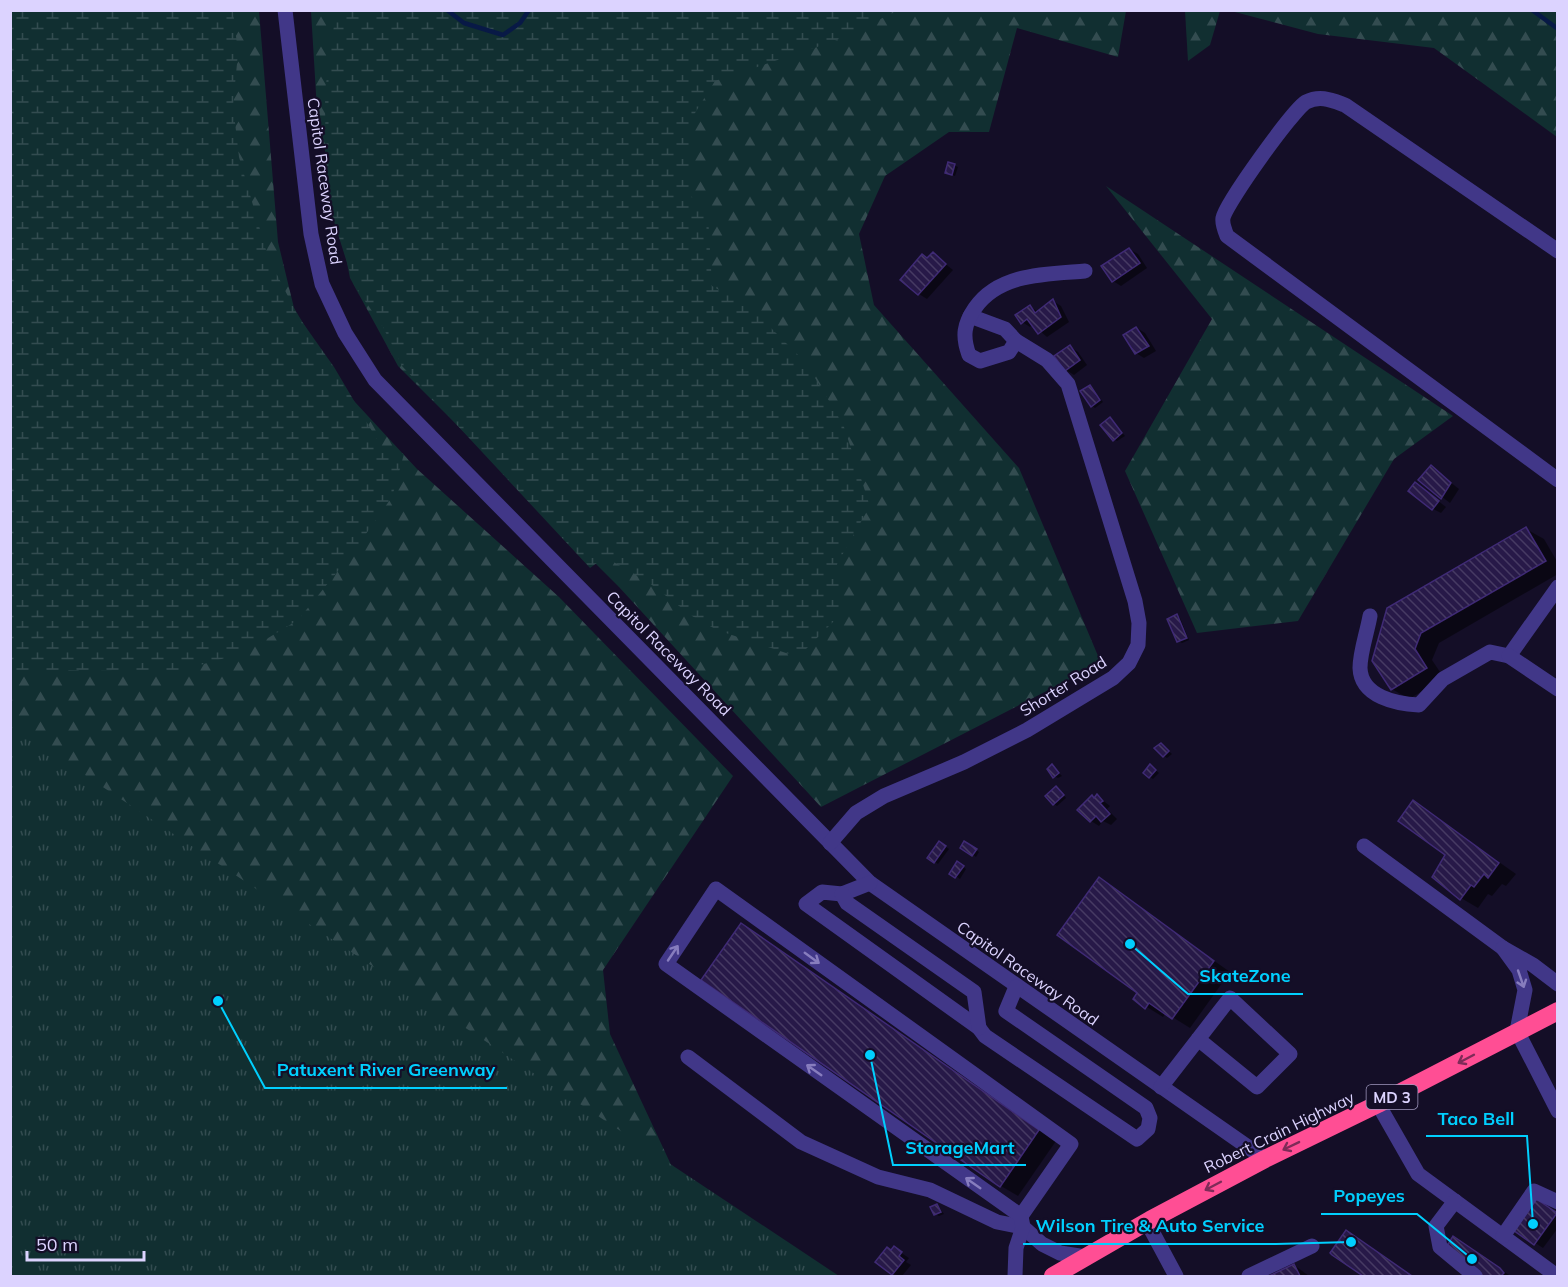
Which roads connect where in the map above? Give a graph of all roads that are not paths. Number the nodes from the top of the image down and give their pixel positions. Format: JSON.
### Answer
{"nodes":[{"id":1,"x":285,"y":10,"type":"edge"},
{"id":2,"x":1557,"y":251,"type":"edge"},
{"id":3,"x":1085,"y":271,"type":"dead end"},
{"id":4,"x":970,"y":316,"type":"junction"},
{"id":5,"x":1016,"y":341,"type":"junction"},
{"id":6,"x":1557,"y":480,"type":"edge"},
{"id":7,"x":1557,"y":587,"type":"edge"},
{"id":8,"x":1370,"y":616,"type":"dead end"},
{"id":9,"x":1509,"y":656,"type":"junction"},
{"id":10,"x":1557,"y":689,"type":"edge"},
{"id":11,"x":830,"y":843,"type":"junction"},
{"id":12,"x":1364,"y":846,"type":"dead end"},
{"id":13,"x":870,"y":883,"type":"junction"},
{"id":14,"x":842,"y":894,"type":"junction"},
{"id":15,"x":1503,"y":948,"type":"junction"},
{"id":16,"x":1557,"y":984,"type":"edge"},
{"id":17,"x":1016,"y":987,"type":"junction"},
{"id":18,"x":1557,"y":1011,"type":"edge"},
{"id":19,"x":979,"y":1028,"type":"junction"},
{"id":20,"x":1517,"y":1031,"type":"junction"},
{"id":21,"x":1198,"y":1039,"type":"junction"},
{"id":22,"x":688,"y":1057,"type":"dead end"},
{"id":23,"x":1161,"y":1087,"type":"junction"},
{"id":24,"x":1378,"y":1104,"type":"junction"},
{"id":25,"x":1557,"y":1111,"type":"edge"},
{"id":26,"x":1265,"y":1159,"type":"junction"},
{"id":27,"x":1455,"y":1201,"type":"junction"},
{"id":28,"x":1557,"y":1202,"type":"edge"},
{"id":29,"x":1022,"y":1222,"type":"junction"},
{"id":30,"x":1147,"y":1222,"type":"junction"},
{"id":31,"x":1503,"y":1236,"type":"junction"},
{"id":32,"x":1312,"y":1246,"type":"dead end"},
{"id":33,"x":1086,"y":1257,"type":"junction"},
{"id":34,"x":1552,"y":1272,"type":"edge"},
{"id":35,"x":1015,"y":1276,"type":"edge"},
{"id":36,"x":1053,"y":1276,"type":"edge"},
{"id":37,"x":1176,"y":1276,"type":"edge"},
{"id":38,"x":1249,"y":1276,"type":"edge"},
{"id":39,"x":1474,"y":1276,"type":"edge"},
{"id":40,"x":1532,"y":1276,"type":"edge"}],
"edges":[{"from":1,"to":11,"type":"street","name":"Capitol Raceway Road"},
{"from":2,"to":6,"type":"street"},
{"from":3,"to":4,"type":"street"},
{"from":4,"to":5,"type":"street","name":"Shorter Road"},
{"from":4,"to":5,"type":"street"},
{"from":5,"to":11,"type":"street","name":"Shorter Road"},
{"from":7,"to":9,"type":"street"},
{"from":8,"to":9,"type":"street"},
{"from":9,"to":10,"type":"street"},
{"from":11,"to":13,"type":"street","name":"Capitol Raceway Road"},
{"from":12,"to":15,"type":"street"},
{"from":13,"to":14,"type":"street"},
{"from":13,"to":17,"type":"street","name":"Capitol Raceway Road"},
{"from":14,"to":19,"type":"street"},
{"from":14,"to":19,"type":"street"},
{"from":15,"to":16,"type":"street"},
{"from":15,"to":20,"type":"street","one_way":true},
{"from":17,"to":19,"type":"street"},
{"from":17,"to":23,"type":"street","name":"Capitol Raceway Road"},
{"from":18,"to":20,"type":"highway","name":"Robert Crain Highway","number":"MD 3"},
{"from":20,"to":24,"type":"highway","name":"Robert Crain Highway","number":"MD 3","one_way":true},
{"from":20,"to":25,"type":"street"},
{"from":21,"to":21,"type":"street"},
{"from":21,"to":23,"type":"street"},
{"from":22,"to":29,"type":"street"},
{"from":23,"to":26,"type":"street","name":"Capitol Raceway Road"},
{"from":24,"to":26,"type":"highway","name":"Robert Crain Highway","number":"MD 3","one_way":true},
{"from":24,"to":27,"type":"street"},
{"from":26,"to":30,"type":"highway","name":"Robert Crain Highway","number":"MD 3","one_way":true},
{"from":27,"to":31,"type":"street"},
{"from":27,"to":39,"type":"street"},
{"from":28,"to":31,"type":"street"},
{"from":29,"to":29,"type":"street","one_way":true},
{"from":29,"to":33,"type":"street"},
{"from":29,"to":35,"type":"street"},
{"from":30,"to":33,"type":"highway","name":"Robert Crain Highway","number":"MD 3"},
{"from":30,"to":37,"type":"street"},
{"from":31,"to":34,"type":"street"},
{"from":32,"to":38,"type":"street"},
{"from":33,"to":36,"type":"highway","name":"Robert Crain Highway","number":"MD 3"},
{"from":34,"to":40,"type":"street"}]}
